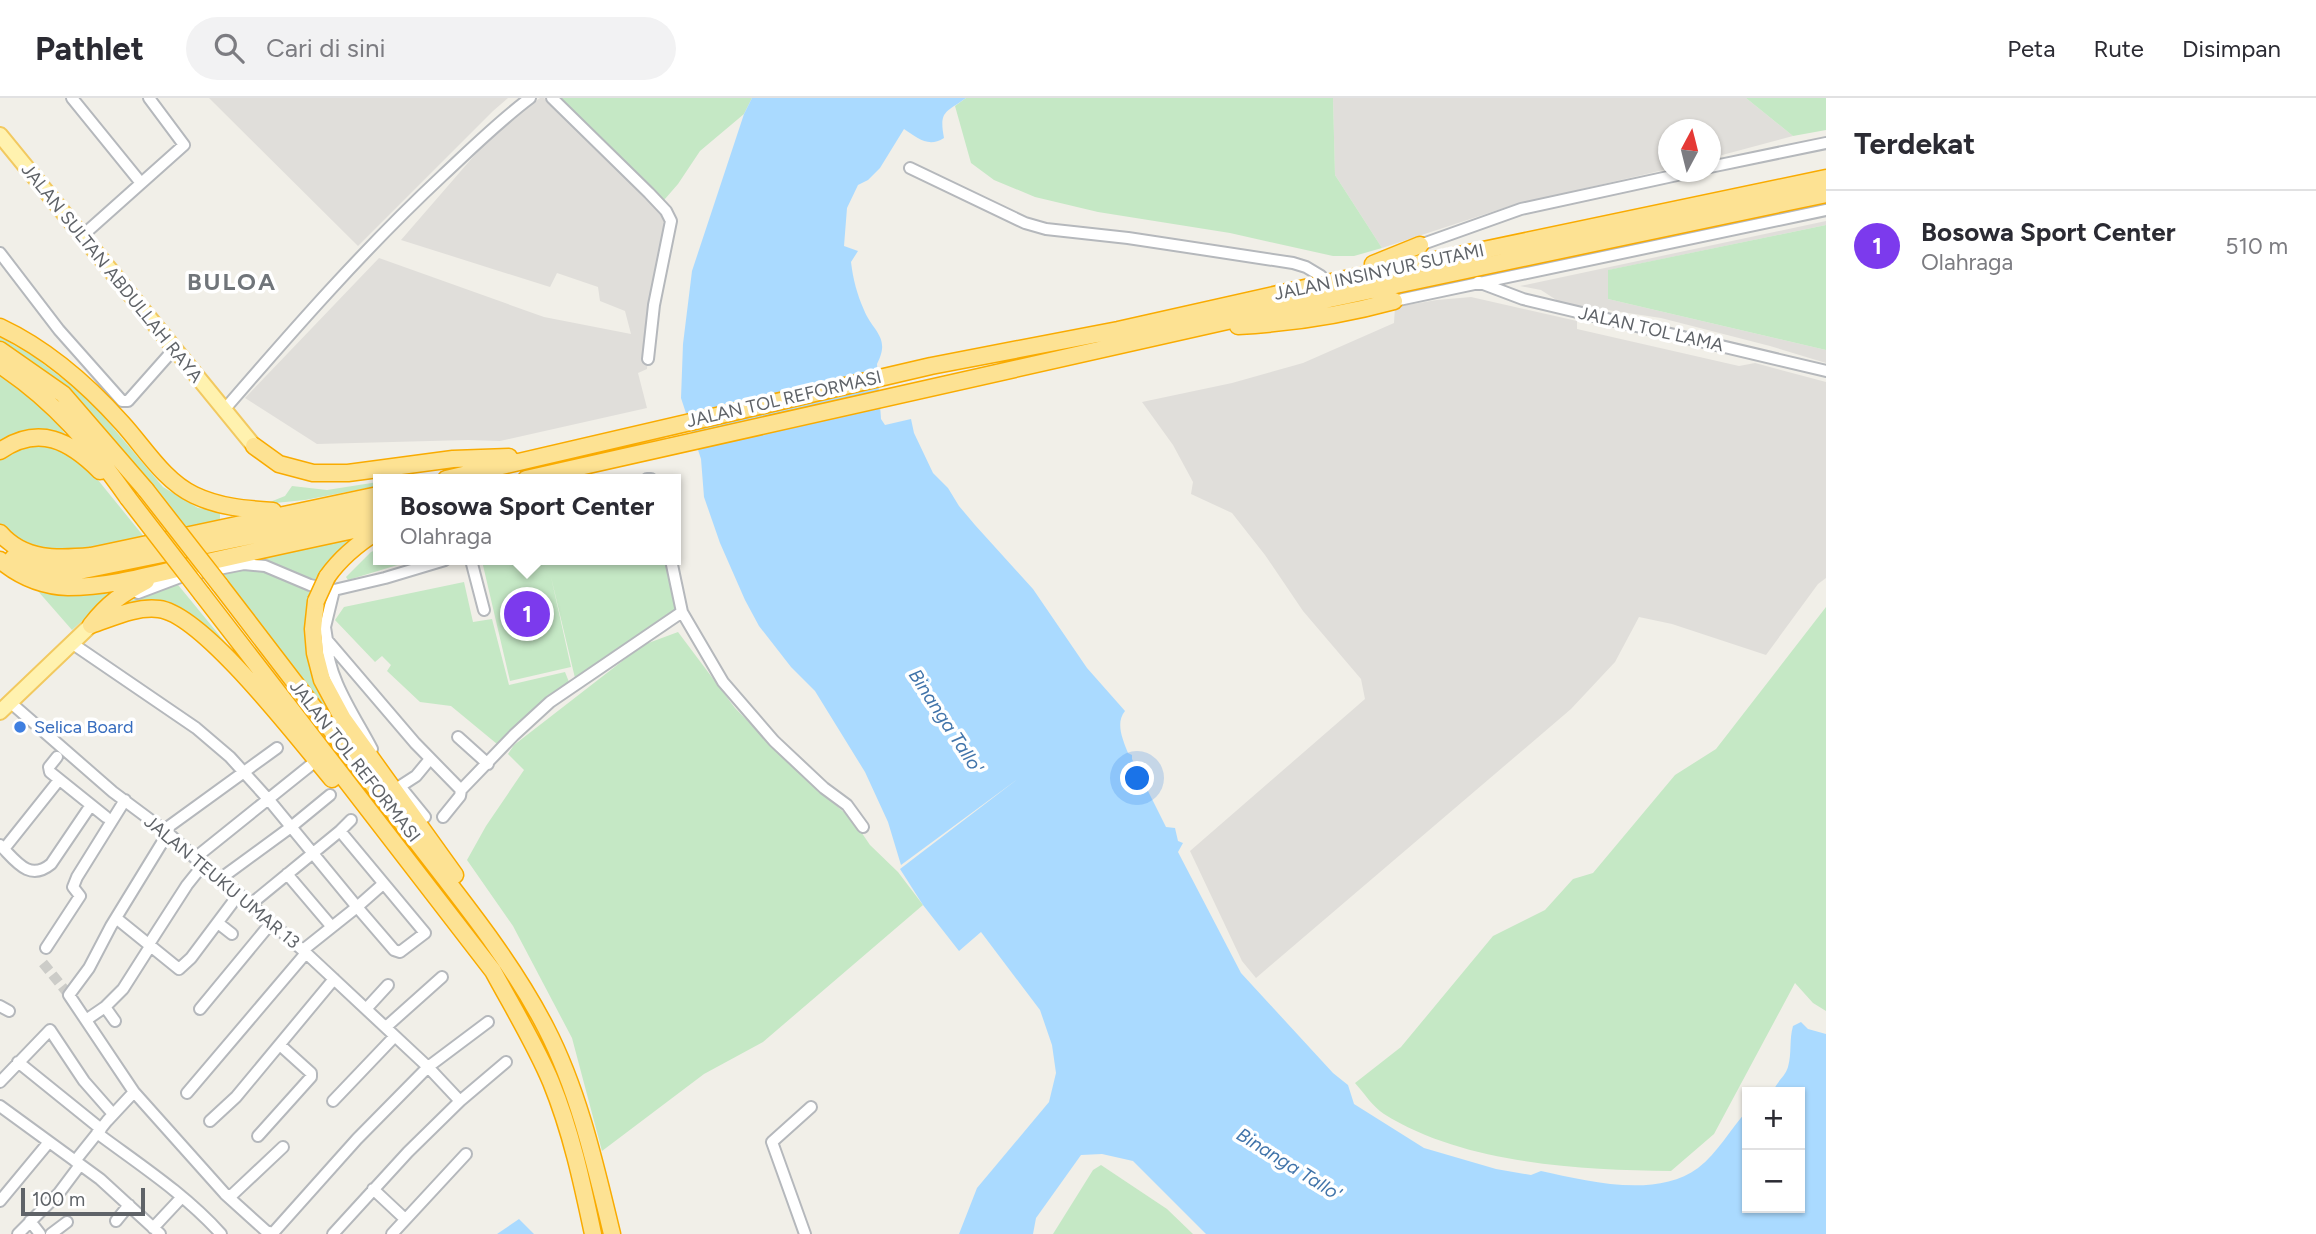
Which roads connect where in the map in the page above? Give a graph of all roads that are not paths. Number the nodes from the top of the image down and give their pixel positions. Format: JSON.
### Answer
{"nodes":[{"id":1,"x":72,"y":98,"type":"edge"},
{"id":2,"x":149,"y":98,"type":"edge"},
{"id":3,"x":530,"y":98,"type":"edge"},
{"id":4,"x":552,"y":98,"type":"edge"},
{"id":5,"x":1,"y":139,"type":"edge"},
{"id":6,"x":1826,"y":143,"type":"edge"},
{"id":7,"x":1721,"y":165,"type":"edge"},
{"id":8,"x":910,"y":168,"type":"dead end"},
{"id":9,"x":1826,"y":178,"type":"edge"},
{"id":10,"x":1658,"y":179,"type":"edge"},
{"id":11,"x":141,"y":183,"type":"junction"},
{"id":12,"x":1826,"y":194,"type":"edge"},
{"id":13,"x":1826,"y":210,"type":"edge"},
{"id":14,"x":82,"y":236,"type":"junction"},
{"id":15,"x":1420,"y":245,"type":"joint"},
{"id":16,"x":0,"y":253,"type":"edge"},
{"id":17,"x":1330,"y":282,"type":"junction"},
{"id":18,"x":1478,"y":282,"type":"junction"},
{"id":19,"x":1394,"y":301,"type":"joint"},
{"id":20,"x":0,"y":327,"type":"edge"},
{"id":21,"x":1189,"y":330,"type":"junction"},
{"id":22,"x":174,"y":348,"type":"junction"},
{"id":23,"x":0,"y":350,"type":"edge"},
{"id":24,"x":648,"y":359,"type":"dead end"},
{"id":25,"x":0,"y":365,"type":"edge"},
{"id":26,"x":931,"y":366,"type":"joint"},
{"id":27,"x":1826,"y":371,"type":"edge"},
{"id":28,"x":938,"y":387,"type":"joint"},
{"id":29,"x":225,"y":410,"type":"junction"},
{"id":30,"x":254,"y":446,"type":"joint"},
{"id":31,"x":0,"y":452,"type":"edge"},
{"id":32,"x":556,"y":452,"type":"junction"},
{"id":33,"x":593,"y":465,"type":"junction"},
{"id":34,"x":466,"y":474,"type":"edge"},
{"id":35,"x":550,"y":474,"type":"edge"},
{"id":36,"x":569,"y":474,"type":"edge"},
{"id":37,"x":127,"y":496,"type":"junction"},
{"id":38,"x":373,"y":496,"type":"edge"},
{"id":39,"x":373,"y":511,"type":"edge"},
{"id":40,"x":296,"y":512,"type":"junction"},
{"id":41,"x":373,"y":526,"type":"edge"},
{"id":42,"x":0,"y":533,"type":"edge"},
{"id":43,"x":373,"y":534,"type":"edge"},
{"id":44,"x":0,"y":548,"type":"edge"},
{"id":45,"x":0,"y":560,"type":"edge"},
{"id":46,"x":428,"y":565,"type":"edge"},
{"id":47,"x":472,"y":565,"type":"edge"},
{"id":48,"x":672,"y":565,"type":"edge"},
{"id":49,"x":191,"y":566,"type":"junction"},
{"id":50,"x":330,"y":584,"type":"junction"},
{"id":51,"x":484,"y":610,"type":"dead end"},
{"id":52,"x":682,"y":612,"type":"junction"},
{"id":53,"x":91,"y":625,"type":"junction"},
{"id":54,"x":327,"y":640,"type":"junction"},
{"id":55,"x":73,"y":643,"type":"junction"},
{"id":56,"x":5,"y":707,"type":"edge"},
{"id":57,"x":458,"y":737,"type":"dead end"},
{"id":58,"x":277,"y":748,"type":"dead end"},
{"id":59,"x":57,"y":757,"type":"dead end"},
{"id":60,"x":430,"y":759,"type":"junction"},
{"id":61,"x":312,"y":764,"type":"dead end"},
{"id":62,"x":488,"y":764,"type":"junction"},
{"id":63,"x":245,"y":772,"type":"junction"},
{"id":64,"x":59,"y":780,"type":"junction"},
{"id":65,"x":399,"y":787,"type":"junction"},
{"id":66,"x":461,"y":790,"type":"junction"},
{"id":67,"x":330,"y":795,"type":"dead end"},
{"id":68,"x":125,"y":800,"type":"junction"},
{"id":69,"x":269,"y":800,"type":"junction"},
{"id":70,"x":91,"y":805,"type":"junction"},
{"id":71,"x":106,"y":817,"type":"dead end"},
{"id":72,"x":425,"y":817,"type":"dead end"},
{"id":73,"x":443,"y":817,"type":"dead end"},
{"id":74,"x":351,"y":820,"type":"dead end"},
{"id":75,"x":290,"y":827,"type":"junction"},
{"id":76,"x":863,"y":827,"type":"dead end"},
{"id":77,"x":166,"y":831,"type":"junction"},
{"id":78,"x":340,"y":831,"type":"junction"},
{"id":79,"x":2,"y":847,"type":"edge"},
{"id":80,"x":313,"y":853,"type":"junction"},
{"id":81,"x":199,"y":862,"type":"junction"},
{"id":82,"x":286,"y":874,"type":"junction"},
{"id":83,"x":220,"y":879,"type":"junction"},
{"id":84,"x":383,"y":884,"type":"junction"},
{"id":85,"x":239,"y":894,"type":"junction"},
{"id":86,"x":251,"y":904,"type":"junction"},
{"id":87,"x":357,"y":907,"type":"junction"},
{"id":88,"x":117,"y":918,"type":"junction"},
{"id":89,"x":218,"y":923,"type":"junction"},
{"id":90,"x":271,"y":923,"type":"junction"},
{"id":91,"x":331,"y":928,"type":"junction"},
{"id":92,"x":232,"y":934,"type":"dead end"},
{"id":93,"x":150,"y":944,"type":"junction"},
{"id":94,"x":46,"y":948,"type":"dead end"},
{"id":95,"x":304,"y":951,"type":"junction"},
{"id":96,"x":493,"y":971,"type":"junction"},
{"id":97,"x":517,"y":976,"type":"junction"},
{"id":98,"x":442,"y":977,"type":"dead end"},
{"id":99,"x":334,"y":979,"type":"junction"},
{"id":100,"x":388,"y":985,"type":"dead end"},
{"id":101,"x":106,"y":1007,"type":"junction"},
{"id":102,"x":200,"y":1009,"type":"dead end"},
{"id":103,"x":366,"y":1009,"type":"junction"},
{"id":104,"x":86,"y":1020,"type":"junction"},
{"id":105,"x":115,"y":1021,"type":"dead end"},
{"id":106,"x":488,"y":1022,"type":"dead end"},
{"id":107,"x":386,"y":1027,"type":"junction"},
{"id":108,"x":395,"y":1036,"type":"junction"},
{"id":109,"x":280,"y":1045,"type":"junction"},
{"id":110,"x":18,"y":1062,"type":"junction"},
{"id":111,"x":506,"y":1062,"type":"dead end"},
{"id":112,"x":428,"y":1067,"type":"junction"},
{"id":113,"x":0,"y":1082,"type":"edge"},
{"id":114,"x":134,"y":1092,"type":"junction"},
{"id":115,"x":187,"y":1093,"type":"dead end"},
{"id":116,"x":333,"y":1101,"type":"dead end"},
{"id":117,"x":460,"y":1101,"type":"junction"},
{"id":118,"x":0,"y":1106,"type":"edge"},
{"id":119,"x":811,"y":1107,"type":"dead end"},
{"id":120,"x":113,"y":1114,"type":"junction"},
{"id":121,"x":210,"y":1121,"type":"dead end"},
{"id":122,"x":99,"y":1131,"type":"junction"},
{"id":123,"x":258,"y":1136,"type":"dead end"},
{"id":124,"x":49,"y":1142,"type":"junction"},
{"id":125,"x":283,"y":1147,"type":"dead end"},
{"id":126,"x":466,"y":1154,"type":"dead end"},
{"id":127,"x":78,"y":1163,"type":"junction"},
{"id":128,"x":373,"y":1189,"type":"junction"},
{"id":129,"x":225,"y":1194,"type":"junction"},
{"id":130,"x":182,"y":1197,"type":"junction"},
{"id":131,"x":0,"y":1201,"type":"edge"},
{"id":132,"x":129,"y":1205,"type":"junction"},
{"id":133,"x":405,"y":1219,"type":"junction"},
{"id":134,"x":30,"y":1221,"type":"junction"},
{"id":135,"x":116,"y":1221,"type":"dead end"},
{"id":136,"x":66,"y":1222,"type":"dead end"},
{"id":137,"x":157,"y":1231,"type":"edge"},
{"id":138,"x":272,"y":1233,"type":"edge"},
{"id":139,"x":18,"y":1234,"type":"edge"},
{"id":140,"x":40,"y":1234,"type":"edge"},
{"id":141,"x":51,"y":1234,"type":"edge"},
{"id":142,"x":220,"y":1234,"type":"edge"},
{"id":143,"x":333,"y":1234,"type":"edge"},
{"id":144,"x":391,"y":1234,"type":"edge"},
{"id":145,"x":593,"y":1234,"type":"edge"},
{"id":146,"x":612,"y":1234,"type":"edge"},
{"id":147,"x":805,"y":1234,"type":"edge"}],
"edges":[{"from":1,"to":11,"type":"street"},
{"from":2,"to":11,"type":"street"},
{"from":3,"to":29,"type":"street"},
{"from":4,"to":24,"type":"street"},
{"from":5,"to":14,"type":"main road","name":"JALAN SULTAN ABDULLAH RAYA"},
{"from":6,"to":7,"type":"street"},
{"from":8,"to":17,"type":"street"},
{"from":9,"to":17,"type":"highway","name":"JALAN INSINYUR SUTAMI"},
{"from":10,"to":15,"type":"street"},
{"from":11,"to":14,"type":"street"},
{"from":12,"to":21,"type":"highway","name":"JALAN INSINYUR SUTAMI"},
{"from":13,"to":18,"type":"street"},
{"from":14,"to":22,"type":"main road","name":"JALAN SULTAN ABDULLAH RAYA"},
{"from":15,"to":17,"type":"highway"},
{"from":16,"to":22,"type":"street"},
{"from":17,"to":26,"type":"highway","name":"JALAN INSINYUR SUTAMI"},
{"from":18,"to":19,"type":"street"},
{"from":18,"to":27,"type":"street","name":"JALAN TOL LAMA"},
{"from":19,"to":21,"type":"highway"},
{"from":20,"to":40,"type":"highway"},
{"from":21,"to":28,"type":"highway","name":"JALAN INSINYUR SUTAMI"},
{"from":22,"to":29,"type":"main road","name":"JALAN SULTAN ABDULLAH RAYA"},
{"from":23,"to":97,"type":"highway","name":"JALAN TOL REFORMASI","bridge":true},
{"from":25,"to":37,"type":"highway","name":"JALAN TOL REFORMASI"},
{"from":26,"to":32,"type":"highway","name":"JALAN TOL REFORMASI"},
{"from":28,"to":33,"type":"highway","name":"JALAN TOL REFORMASI"},
{"from":29,"to":30,"type":"main road","name":"JALAN SULTAN ABDULLAH RAYA"},
{"from":30,"to":32,"type":"highway"},
{"from":31,"to":37,"type":"highway"},
{"from":32,"to":34,"type":"highway"},
{"from":33,"to":35,"type":"highway"},
{"from":33,"to":36,"type":"highway"},
{"from":37,"to":96,"type":"highway","name":"JALAN TOL REFORMASI","bridge":true},
{"from":38,"to":40,"type":"highway"},
{"from":39,"to":44,"type":"highway"},
{"from":40,"to":42,"type":"highway"},
{"from":41,"to":49,"type":"highway"},
{"from":43,"to":50,"type":"highway"},
{"from":45,"to":49,"type":"highway"},
{"from":46,"to":50,"type":"street"},
{"from":47,"to":51,"type":"street"},
{"from":48,"to":52,"type":"street"},
{"from":49,"to":53,"type":"highway"},
{"from":50,"to":53,"type":"street"},
{"from":50,"to":54,"type":"street"},
{"from":50,"to":97,"type":"highway","bridge":true},
{"from":52,"to":62,"type":"street"},
{"from":52,"to":76,"type":"street"},
{"from":53,"to":55,"type":"main road"},
{"from":53,"to":96,"type":"highway"},
{"from":54,"to":60,"type":"street"},
{"from":54,"to":65,"type":"street"},
{"from":55,"to":56,"type":"main road"},
{"from":55,"to":63,"type":"street"},
{"from":56,"to":68,"type":"street","name":"JALAN TEUKU UMAR 13"},
{"from":57,"to":62,"type":"street"},
{"from":58,"to":63,"type":"street"},
{"from":59,"to":64,"type":"street"},
{"from":60,"to":65,"type":"street"},
{"from":60,"to":66,"type":"street"},
{"from":61,"to":69,"type":"street"},
{"from":62,"to":66,"type":"street"},
{"from":63,"to":69,"type":"street"},
{"from":63,"to":77,"type":"street"},
{"from":64,"to":70,"type":"street"},
{"from":64,"to":79,"type":"street"},
{"from":65,"to":72,"type":"street"},
{"from":66,"to":73,"type":"street"},
{"from":67,"to":75,"type":"street"},
{"from":68,"to":77,"type":"street","name":"JALAN TEUKU UMAR 13"},
{"from":68,"to":94,"type":"street"},
{"from":69,"to":75,"type":"street"},
{"from":69,"to":81,"type":"street"},
{"from":70,"to":71,"type":"street"},
{"from":70,"to":79,"type":"street"},
{"from":74,"to":78,"type":"street"},
{"from":75,"to":80,"type":"street"},
{"from":75,"to":83,"type":"street"},
{"from":77,"to":81,"type":"street","name":"JALAN TEUKU UMAR 13"},
{"from":77,"to":88,"type":"street"},
{"from":78,"to":80,"type":"street"},
{"from":78,"to":84,"type":"street"},
{"from":80,"to":82,"type":"street"},
{"from":80,"to":87,"type":"street"},
{"from":81,"to":83,"type":"street","name":"JALAN TEUKU UMAR 13"},
{"from":81,"to":93,"type":"street"},
{"from":82,"to":86,"type":"street"},
{"from":82,"to":91,"type":"street"},
{"from":83,"to":85,"type":"street","name":"JALAN TEUKU UMAR 13"},
{"from":84,"to":87,"type":"street"},
{"from":84,"to":87,"type":"street"},
{"from":85,"to":86,"type":"street","name":"JALAN TEUKU UMAR 13"},
{"from":85,"to":89,"type":"street"},
{"from":86,"to":90,"type":"street","name":"JALAN TEUKU UMAR 13"},
{"from":87,"to":91,"type":"street"},
{"from":88,"to":93,"type":"street"},
{"from":88,"to":104,"type":"street"},
{"from":89,"to":92,"type":"street"},
{"from":89,"to":93,"type":"street"},
{"from":90,"to":95,"type":"street","name":"JALAN TEUKU UMAR 13"},
{"from":90,"to":102,"type":"street"},
{"from":91,"to":95,"type":"street"},
{"from":93,"to":101,"type":"street"},
{"from":95,"to":99,"type":"street","name":"JALAN TEUKU UMAR 13"},
{"from":95,"to":115,"type":"street"},
{"from":96,"to":145,"type":"highway","name":"JALAN TOL REFORMASI"},
{"from":97,"to":146,"type":"highway","name":"JALAN TOL REFORMASI"},
{"from":98,"to":107,"type":"street"},
{"from":99,"to":103,"type":"street","name":"JALAN TEUKU UMAR 13"},
{"from":99,"to":109,"type":"street"},
{"from":100,"to":103,"type":"street"},
{"from":101,"to":104,"type":"street"},
{"from":101,"to":105,"type":"street"},
{"from":103,"to":107,"type":"street","name":"JALAN TEUKU UMAR 13"},
{"from":104,"to":114,"type":"street"},
{"from":106,"to":112,"type":"street"},
{"from":107,"to":108,"type":"street","name":"JALAN TEUKU UMAR 13"},
{"from":108,"to":112,"type":"street","name":"JALAN TEUKU UMAR 13"},
{"from":108,"to":116,"type":"street"},
{"from":109,"to":121,"type":"street"},
{"from":109,"to":123,"type":"street"},
{"from":110,"to":113,"type":"street"},
{"from":110,"to":120,"type":"street"},
{"from":110,"to":122,"type":"street"},
{"from":111,"to":117,"type":"street"},
{"from":112,"to":117,"type":"street","name":"JALAN TEUKU UMAR 13"},
{"from":112,"to":138,"type":"street"},
{"from":114,"to":120,"type":"street"},
{"from":114,"to":129,"type":"street"},
{"from":117,"to":128,"type":"street"},
{"from":118,"to":124,"type":"street"},
{"from":119,"to":147,"type":"street"},
{"from":120,"to":122,"type":"street"},
{"from":122,"to":127,"type":"street"},
{"from":122,"to":130,"type":"street"},
{"from":124,"to":127,"type":"street"},
{"from":124,"to":131,"type":"street"},
{"from":125,"to":129,"type":"street"},
{"from":126,"to":133,"type":"street"},
{"from":127,"to":132,"type":"street"},
{"from":127,"to":134,"type":"street"},
{"from":128,"to":133,"type":"street"},
{"from":128,"to":143,"type":"street"},
{"from":129,"to":138,"type":"street"},
{"from":130,"to":137,"type":"street"},
{"from":130,"to":142,"type":"street"},
{"from":132,"to":135,"type":"street"},
{"from":132,"to":137,"type":"street"},
{"from":133,"to":144,"type":"street"},
{"from":134,"to":139,"type":"street"},
{"from":134,"to":140,"type":"street"},
{"from":136,"to":141,"type":"street"}]}
